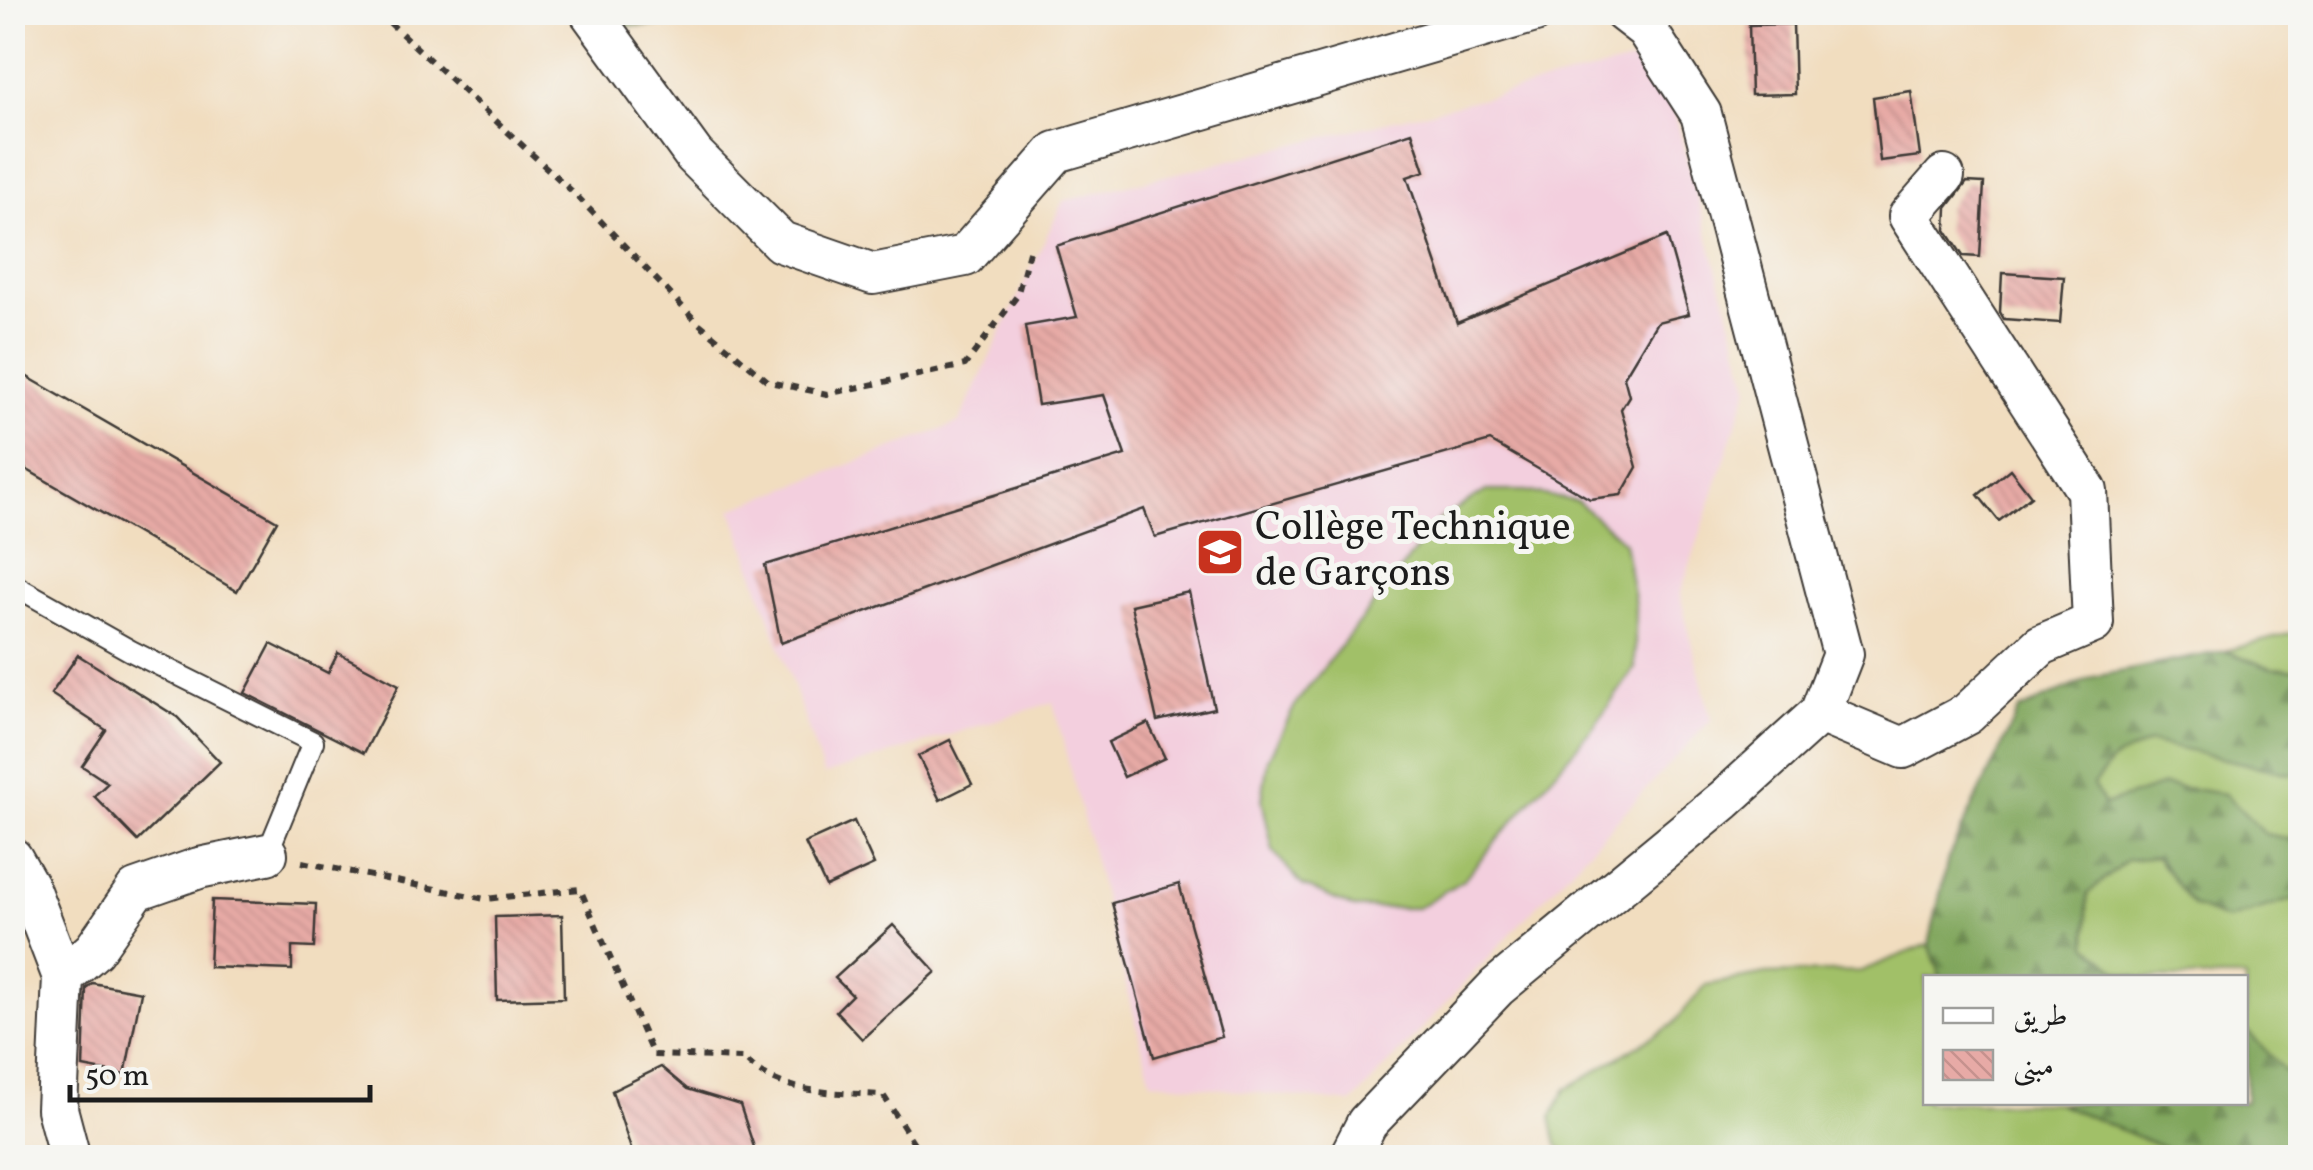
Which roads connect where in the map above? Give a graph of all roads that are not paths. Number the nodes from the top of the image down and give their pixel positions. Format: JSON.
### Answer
{"nodes":[{"id":1,"x":590,"y":12,"type":"edge"},
{"id":2,"x":1536,"y":12,"type":"edge"},
{"id":3,"x":1624,"y":12,"type":"edge"},
{"id":4,"x":1944,"y":176,"type":"dead end"},
{"id":5,"x":12,"y":584,"type":"edge"},
{"id":6,"x":1820,"y":713,"type":"junction"},
{"id":7,"x":267,"y":854,"type":"joint"},
{"id":8,"x":12,"y":858,"type":"edge"},
{"id":9,"x":63,"y":977,"type":"junction"},
{"id":10,"x":70,"y":1158,"type":"edge"},
{"id":11,"x":1349,"y":1158,"type":"edge"}],
"edges":[{"from":1,"to":2,"type":"street"},
{"from":3,"to":6,"type":"street"},
{"from":4,"to":6,"type":"street"},
{"from":5,"to":7,"type":"lane"},
{"from":6,"to":11,"type":"street"},
{"from":7,"to":9,"type":"street"},
{"from":8,"to":9,"type":"street"},
{"from":9,"to":10,"type":"street"}]}
